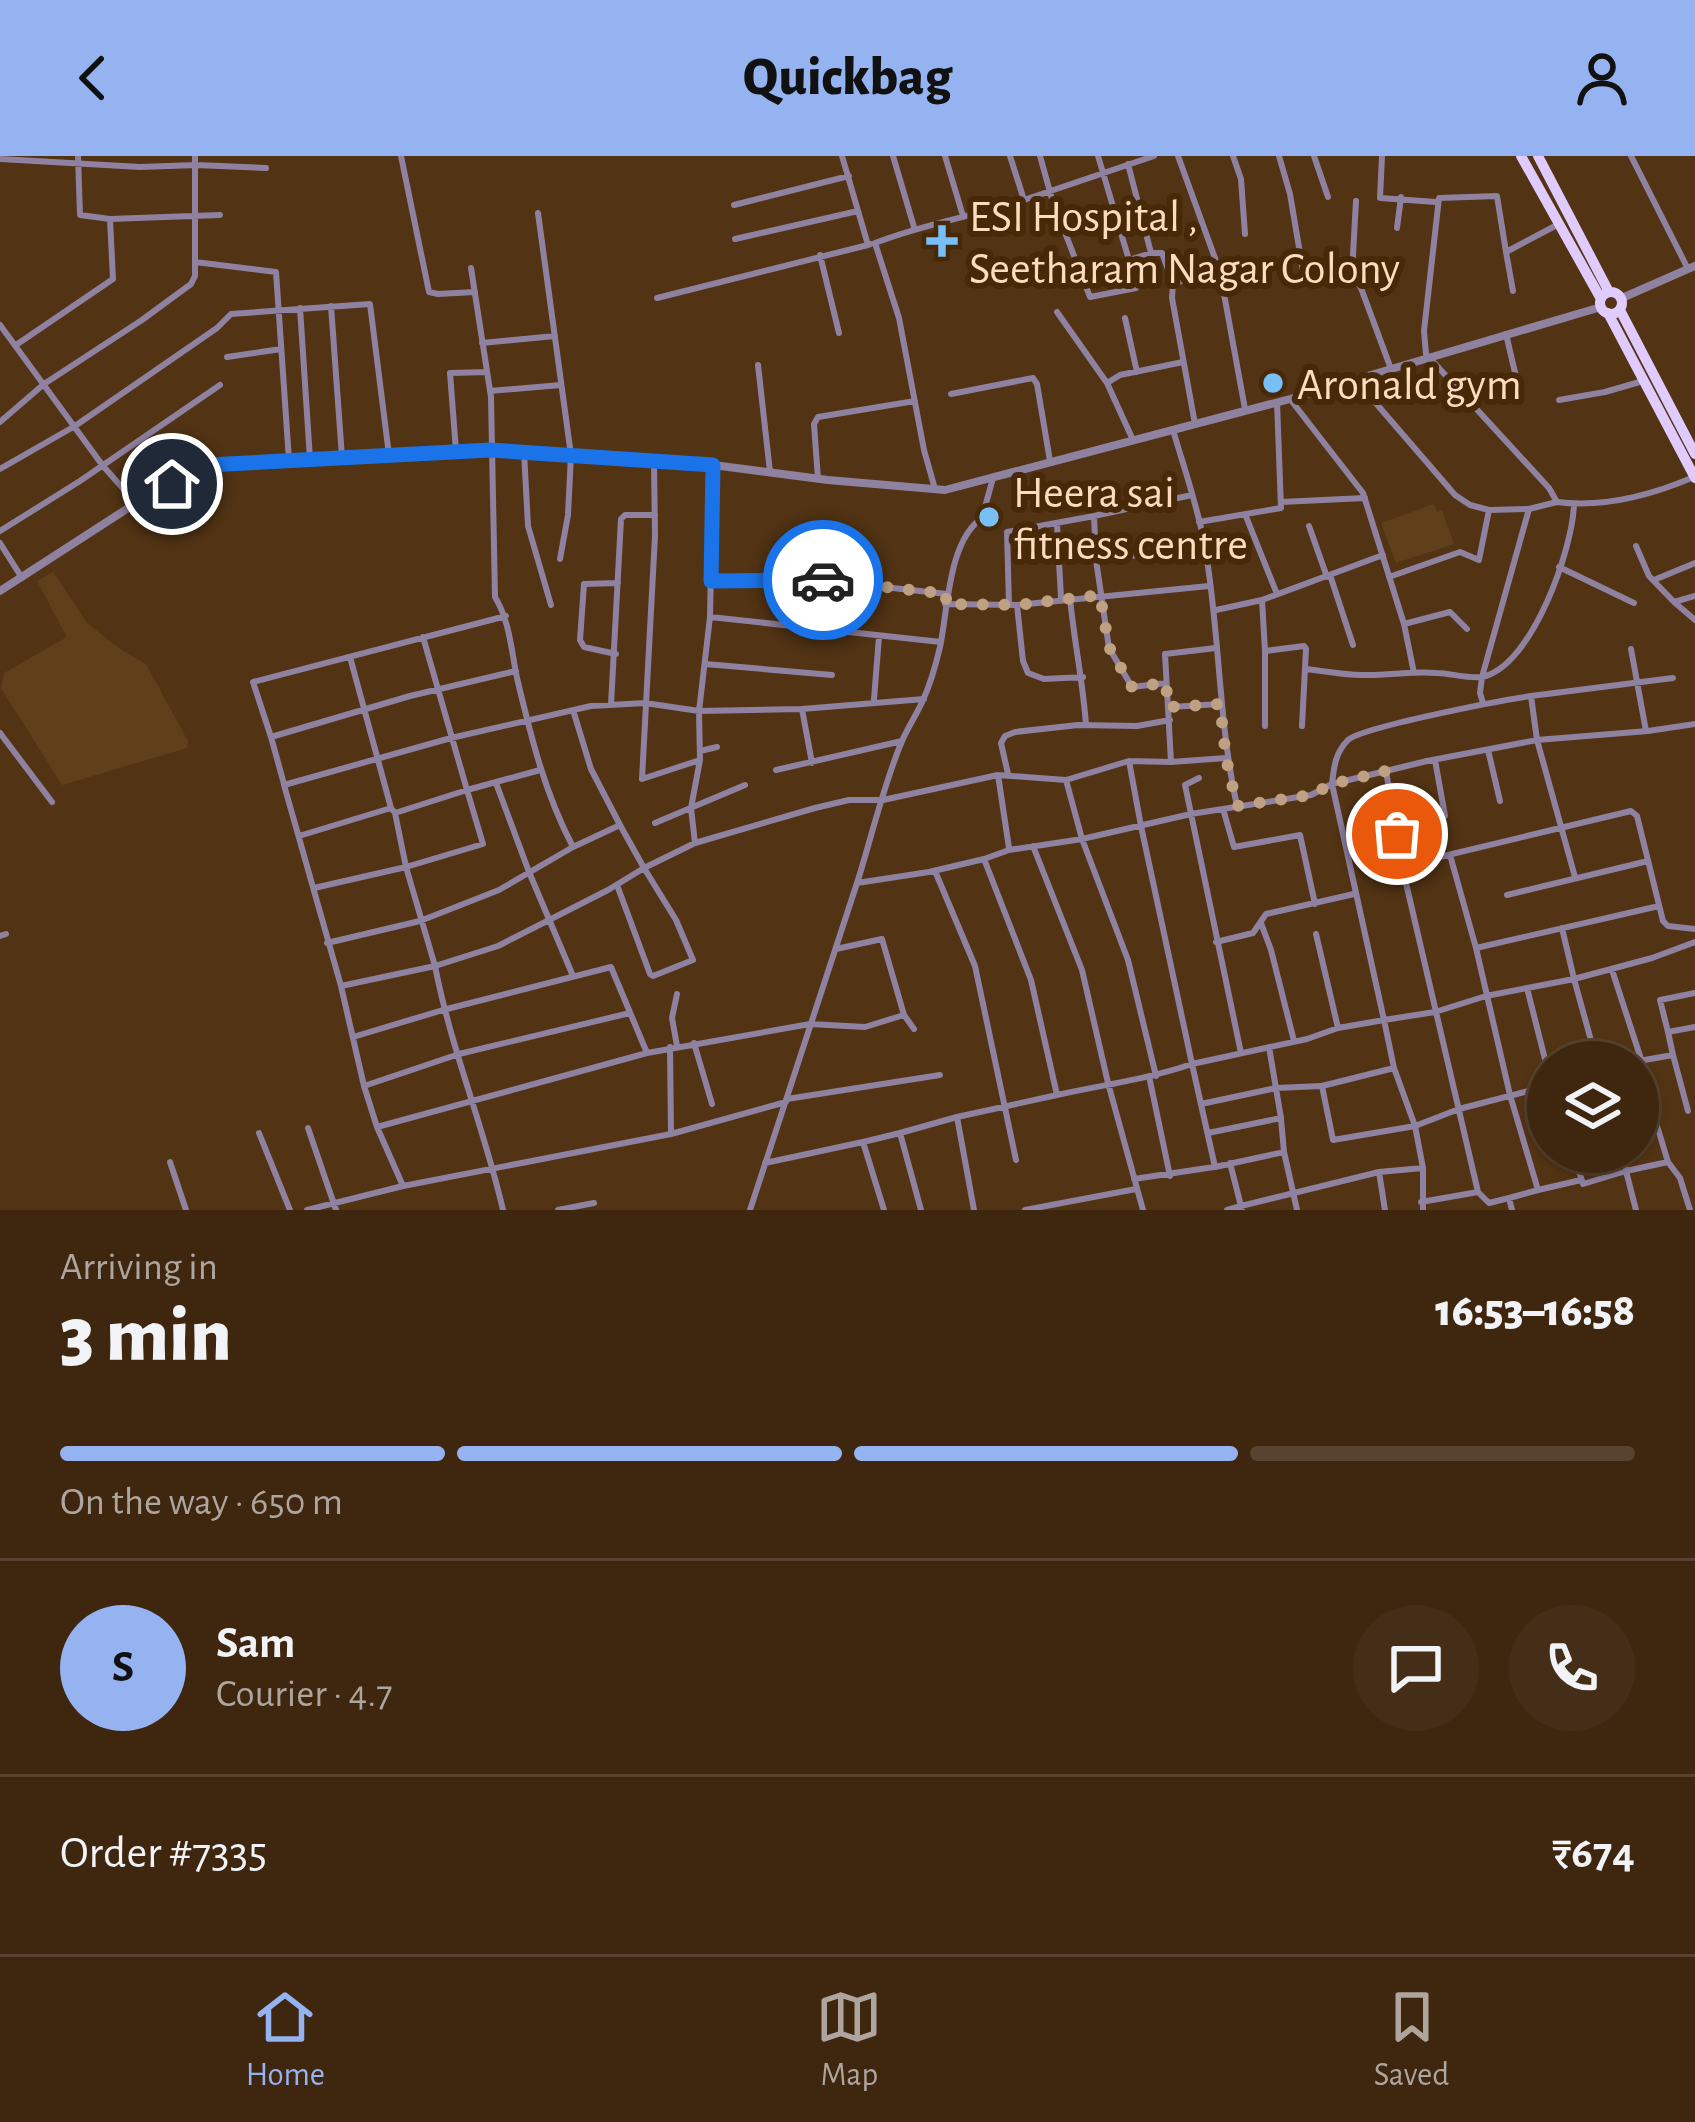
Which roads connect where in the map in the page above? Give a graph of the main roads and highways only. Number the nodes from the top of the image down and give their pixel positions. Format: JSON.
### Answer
{"nodes":[{"id":1,"x":1521,"y":156,"type":"edge"},
{"id":2,"x":1538,"y":156,"type":"edge"},
{"id":3,"x":1610,"y":303,"type":"junction"},
{"id":4,"x":1692,"y":438,"type":"edge"},
{"id":5,"x":1695,"y":454,"type":"edge"},
{"id":6,"x":1695,"y":478,"type":"edge"}],
"edges":[{"from":1,"to":3,"type":"main road"},
{"from":2,"to":3,"type":"main road"},
{"from":3,"to":4,"type":"main road"},
{"from":3,"to":6,"type":"main road"},
{"from":4,"to":5,"type":"main road"}]}
